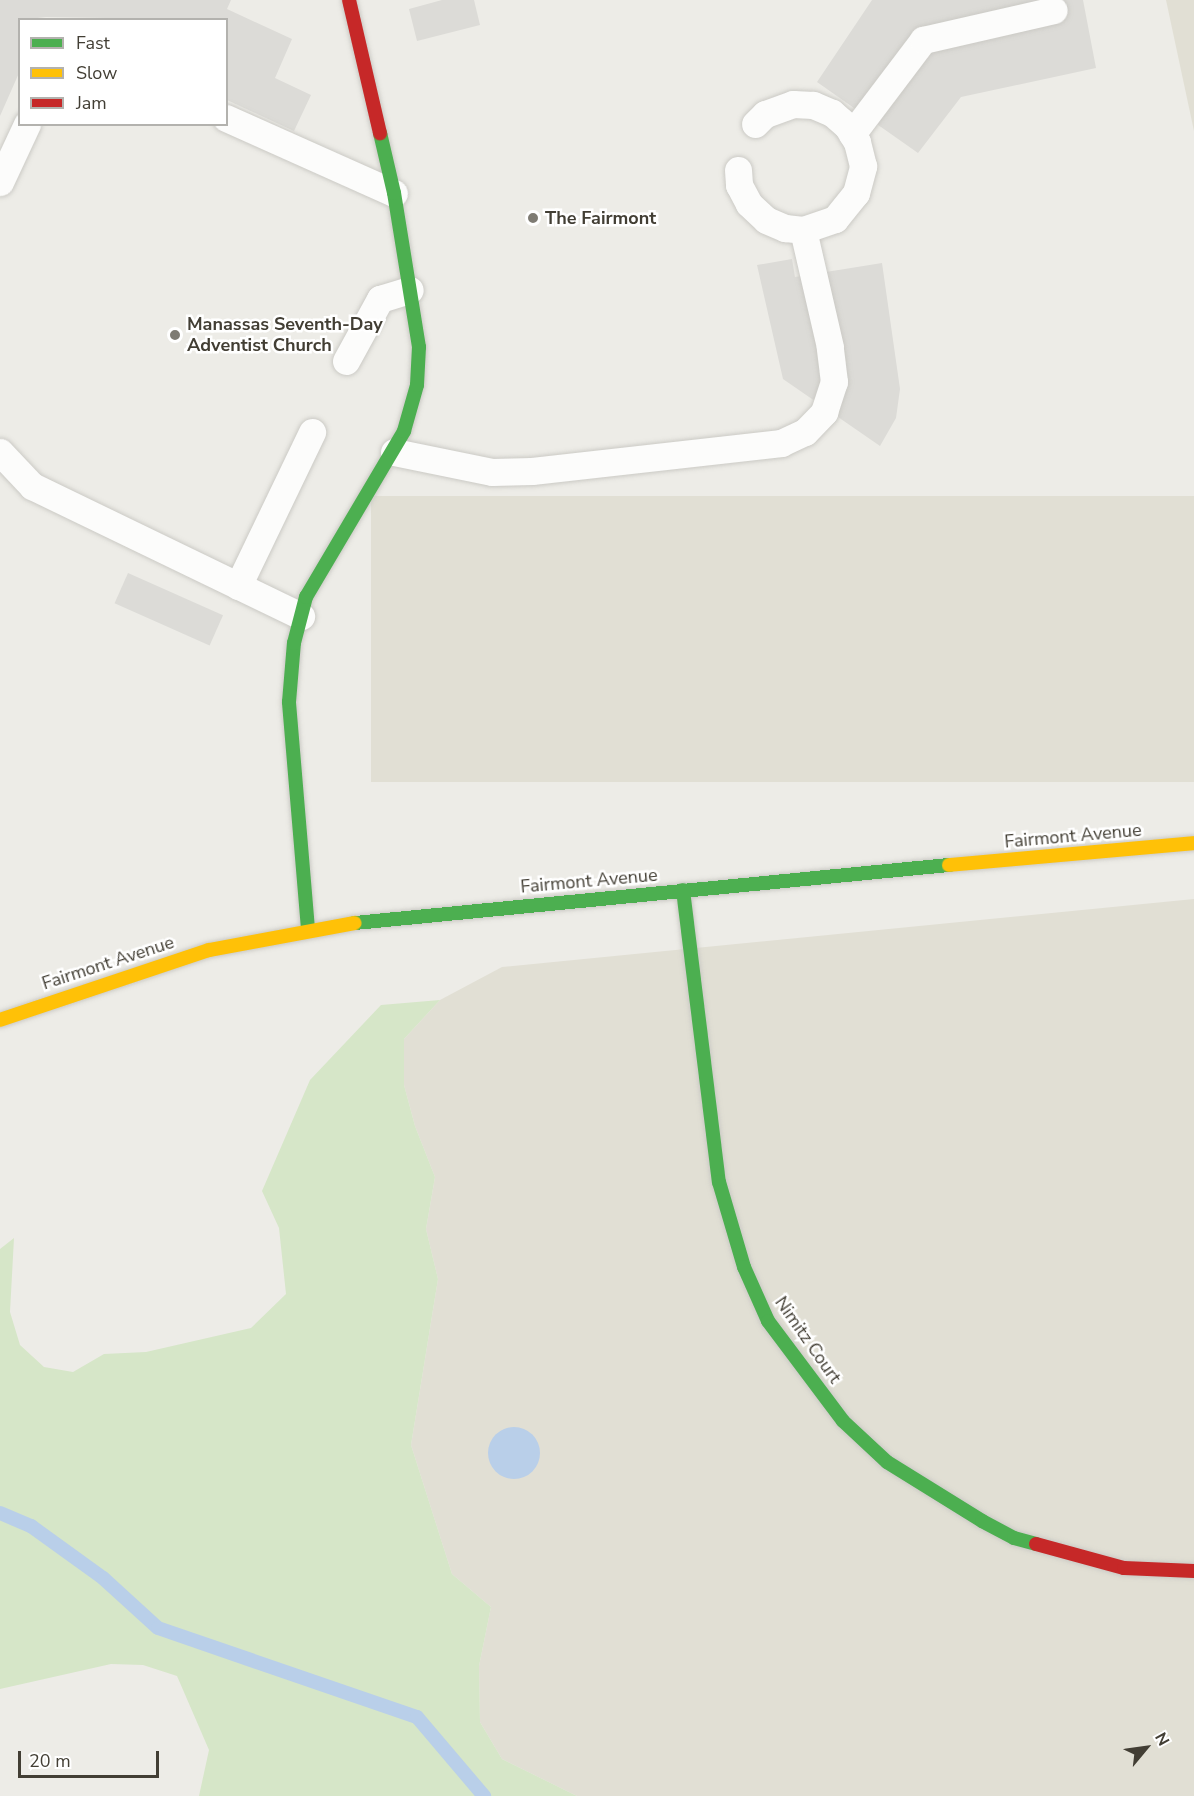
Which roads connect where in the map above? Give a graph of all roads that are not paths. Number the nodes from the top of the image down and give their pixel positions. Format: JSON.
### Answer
{"nodes":[{"id":1,"x":349,"y":0,"type":"edge"},
{"id":2,"x":1054,"y":10,"type":"dead end"},
{"id":3,"x":228,"y":119,"type":"edge"},
{"id":4,"x":755,"y":124,"type":"dead end"},
{"id":5,"x":26,"y":126,"type":"edge"},
{"id":6,"x":852,"y":134,"type":"junction"},
{"id":7,"x":738,"y":170,"type":"dead end"},
{"id":8,"x":0,"y":182,"type":"edge"},
{"id":9,"x":394,"y":193,"type":"junction"},
{"id":10,"x":803,"y":230,"type":"junction"},
{"id":11,"x":410,"y":290,"type":"junction"},
{"id":12,"x":346,"y":361,"type":"dead end"},
{"id":13,"x":312,"y":432,"type":"dead end"},
{"id":14,"x":0,"y":452,"type":"edge"},
{"id":15,"x":394,"y":452,"type":"junction"},
{"id":16,"x":238,"y":586,"type":"junction"},
{"id":17,"x":301,"y":616,"type":"junction"},
{"id":18,"x":1194,"y":843,"type":"edge"},
{"id":19,"x":682,"y":890,"type":"junction"},
{"id":20,"x":308,"y":929,"type":"junction"},
{"id":21,"x":0,"y":1020,"type":"edge"},
{"id":22,"x":1194,"y":1571,"type":"edge"}],
"edges":[{"from":1,"to":9,"type":"street"},
{"from":2,"to":6,"type":"lane"},
{"from":3,"to":9,"type":"lane"},
{"from":4,"to":6,"type":"lane"},
{"from":5,"to":8,"type":"lane"},
{"from":6,"to":10,"type":"lane"},
{"from":7,"to":10,"type":"lane"},
{"from":9,"to":11,"type":"street"},
{"from":10,"to":15,"type":"lane"},
{"from":11,"to":12,"type":"lane"},
{"from":11,"to":15,"type":"street"},
{"from":13,"to":16,"type":"lane"},
{"from":14,"to":16,"type":"lane"},
{"from":15,"to":17,"type":"street"},
{"from":16,"to":17,"type":"lane"},
{"from":17,"to":20,"type":"street"},
{"from":18,"to":19,"type":"street","name":"Fairmont Avenue"},
{"from":19,"to":20,"type":"street","name":"Fairmont Avenue"},
{"from":19,"to":22,"type":"street","name":"Nimitz Court"},
{"from":20,"to":21,"type":"street","name":"Fairmont Avenue"}]}
